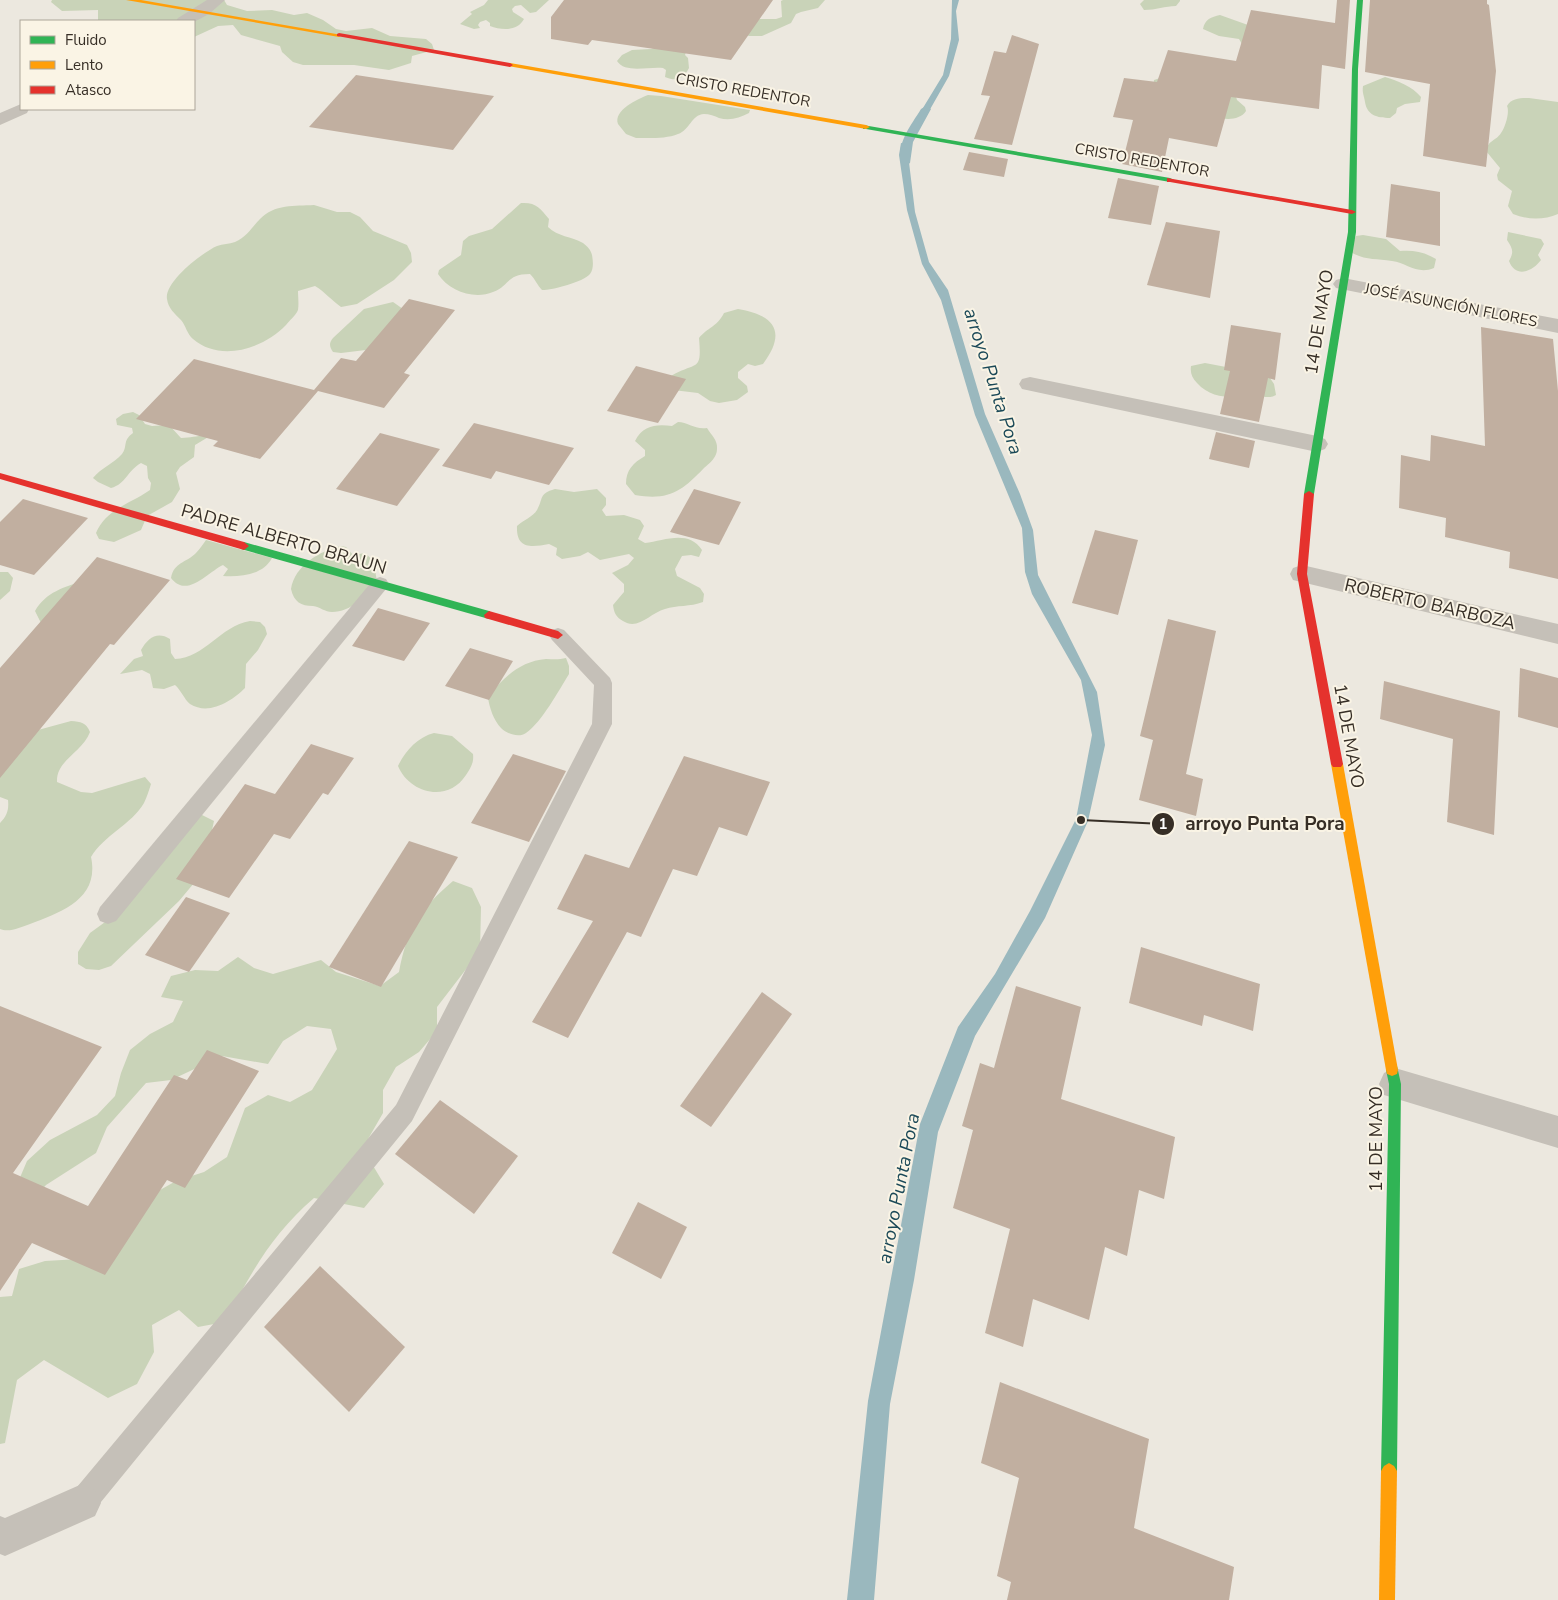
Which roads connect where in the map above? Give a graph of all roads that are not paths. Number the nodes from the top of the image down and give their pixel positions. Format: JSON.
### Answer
{"nodes":[{"id":1,"x":130,"y":0,"type":"edge"},
{"id":2,"x":217,"y":0,"type":"edge"},
{"id":3,"x":1360,"y":0,"type":"edge"},
{"id":4,"x":203,"y":11,"type":"junction"},
{"id":5,"x":186,"y":20,"type":"edge"},
{"id":6,"x":20,"y":110,"type":"edge"},
{"id":7,"x":0,"y":120,"type":"edge"},
{"id":8,"x":1352,"y":212,"type":"junction"},
{"id":9,"x":1343,"y":284,"type":"junction"},
{"id":10,"x":1558,"y":326,"type":"edge"},
{"id":11,"x":1030,"y":384,"type":"dead end"},
{"id":12,"x":1317,"y":444,"type":"junction"},
{"id":13,"x":0,"y":476,"type":"edge"},
{"id":14,"x":1302,"y":574,"type":"junction"},
{"id":15,"x":380,"y":584,"type":"junction"},
{"id":16,"x":1558,"y":634,"type":"edge"},
{"id":17,"x":558,"y":635,"type":"joint"},
{"id":18,"x":108,"y":914,"type":"dead end"},
{"id":19,"x":1395,"y":1084,"type":"junction"},
{"id":20,"x":1558,"y":1132,"type":"edge"},
{"id":21,"x":82,"y":1503,"type":"joint"},
{"id":22,"x":0,"y":1535,"type":"edge"},
{"id":23,"x":1387,"y":1600,"type":"edge"}],
"edges":[{"from":1,"to":4,"type":"street","name":"CRISTO REDENTOR"},
{"from":2,"to":4,"type":"street"},
{"from":3,"to":8,"type":"street","name":"14 DE MAYO"},
{"from":4,"to":5,"type":"street"},
{"from":4,"to":8,"type":"street","name":"CRISTO REDENTOR"},
{"from":6,"to":7,"type":"street"},
{"from":8,"to":9,"type":"street","name":"14 DE MAYO"},
{"from":9,"to":10,"type":"street","name":"JOSÉ ASUNCIÓN FLORES"},
{"from":9,"to":12,"type":"street","name":"14 DE MAYO"},
{"from":11,"to":12,"type":"street"},
{"from":12,"to":14,"type":"street","name":"14 DE MAYO"},
{"from":13,"to":15,"type":"street","name":"PADRE ALBERTO BRAUN"},
{"from":14,"to":16,"type":"street","name":"ROBERTO BARBOZA"},
{"from":14,"to":19,"type":"street","name":"14 DE MAYO"},
{"from":15,"to":17,"type":"street","name":"PADRE ALBERTO BRAUN"},
{"from":15,"to":18,"type":"lane"},
{"from":17,"to":21,"type":"lane"},
{"from":19,"to":20,"type":"street"},
{"from":19,"to":23,"type":"street","name":"14 DE MAYO"},
{"from":21,"to":22,"type":"street"}]}
